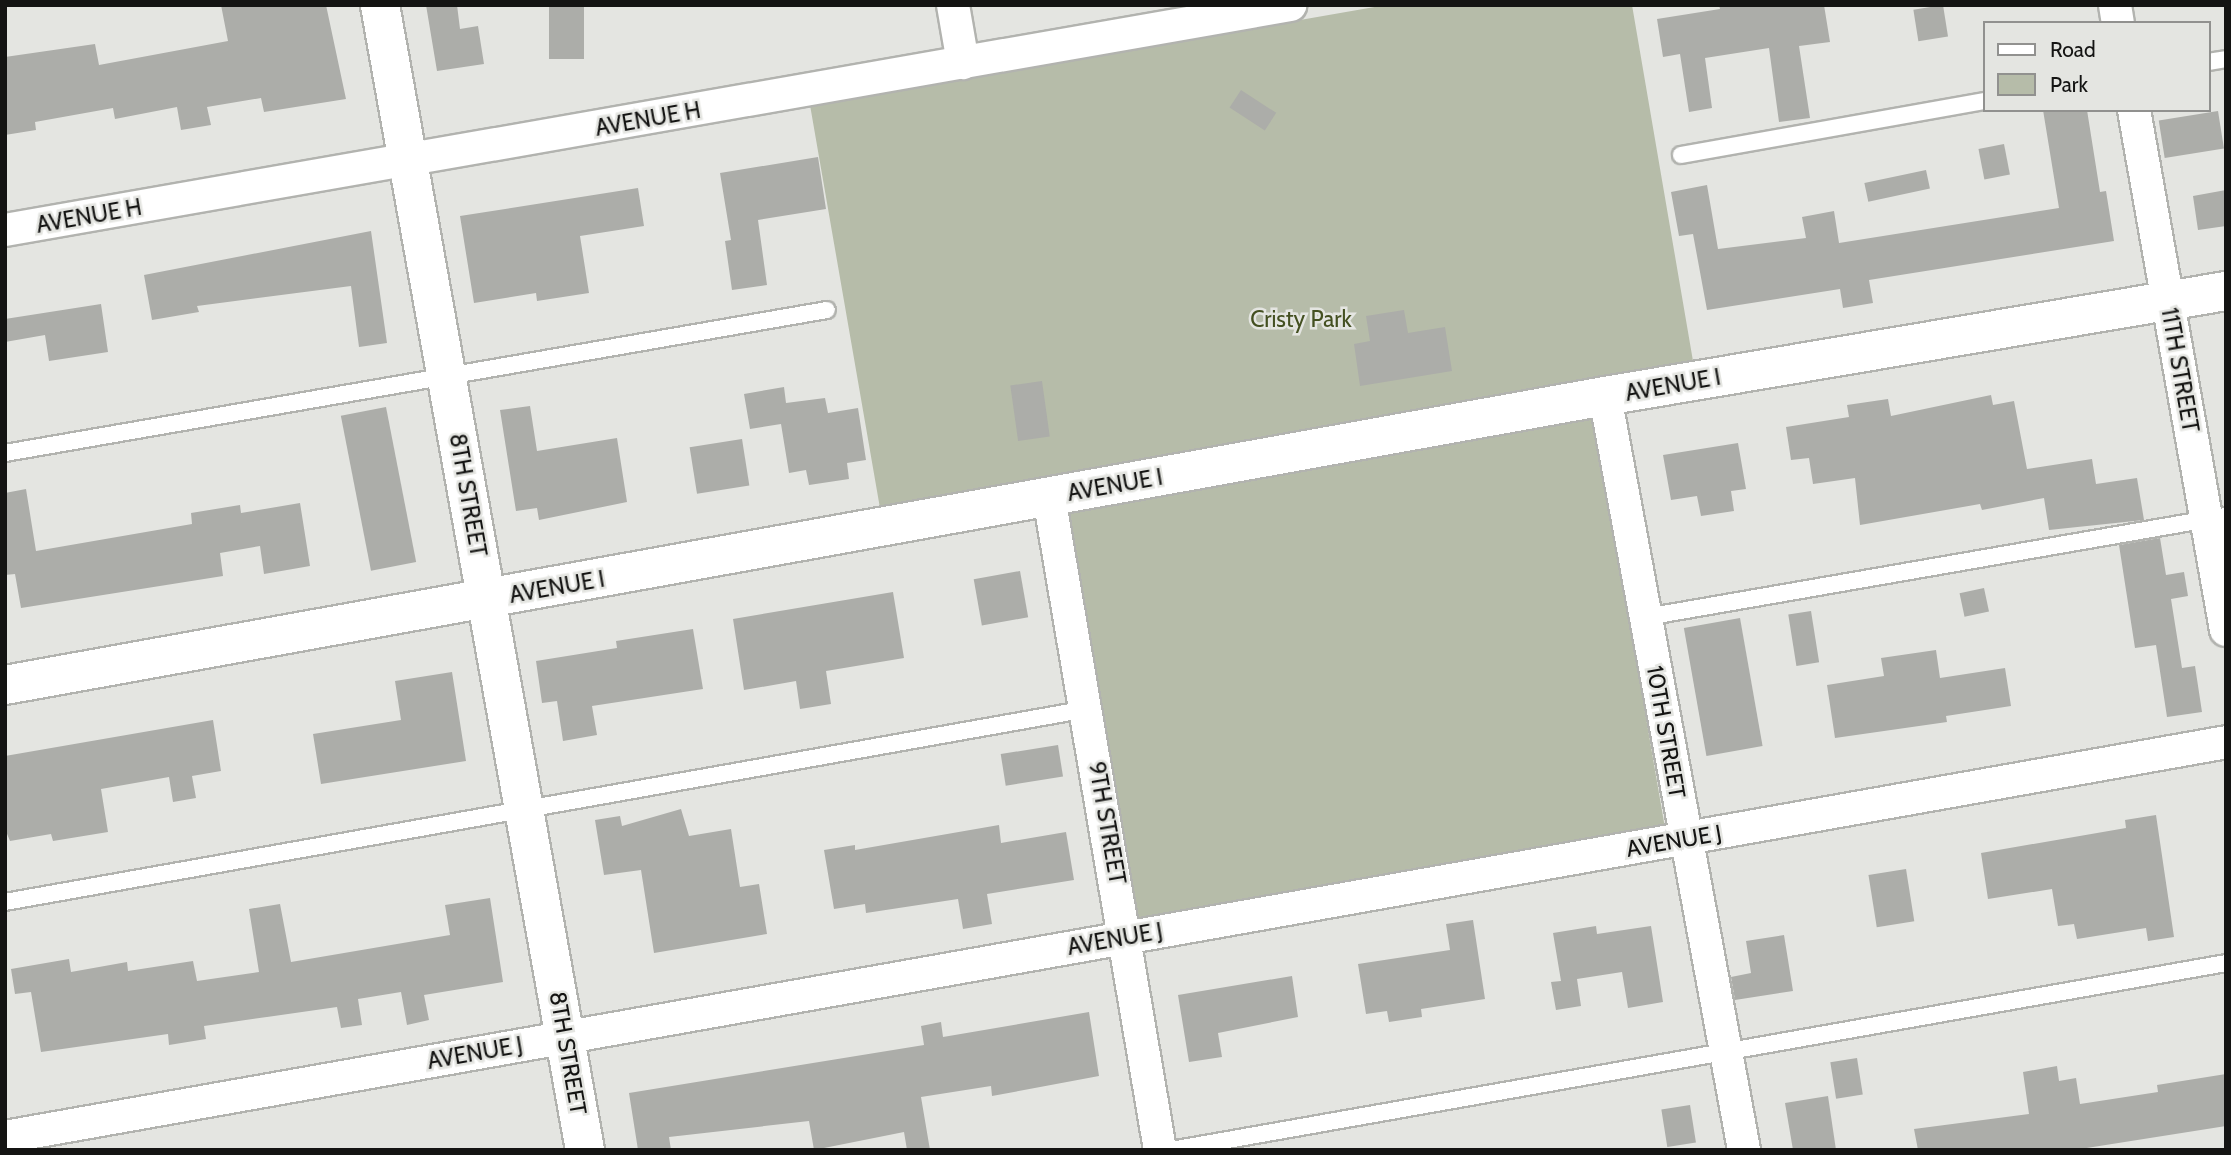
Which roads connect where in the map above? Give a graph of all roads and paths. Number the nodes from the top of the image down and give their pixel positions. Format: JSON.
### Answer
{"nodes":[{"id":1,"x":380,"y":5,"type":"edge"},
{"id":2,"x":953,"y":5,"type":"edge"},
{"id":3,"x":1290,"y":5,"type":"edge"},
{"id":4,"x":963,"y":64,"type":"junction"},
{"id":5,"x":1982,"y":101,"type":"edge"},
{"id":6,"x":2134,"y":112,"type":"edge"},
{"id":7,"x":1681,"y":155,"type":"dead end"},
{"id":8,"x":409,"y":162,"type":"junction"},
{"id":9,"x":5,"y":230,"type":"edge"},
{"id":10,"x":2226,"y":291,"type":"edge"},
{"id":11,"x":2168,"y":301,"type":"junction"},
{"id":12,"x":827,"y":310,"type":"dead end"},
{"id":13,"x":447,"y":376,"type":"junction"},
{"id":14,"x":1605,"y":396,"type":"junction"},
{"id":15,"x":5,"y":453,"type":"edge"},
{"id":16,"x":1049,"y":497,"type":"junction"},
{"id":17,"x":2216,"y":517,"type":"edge"},
{"id":18,"x":487,"y":600,"type":"junction"},
{"id":19,"x":1646,"y":617,"type":"junction"},
{"id":20,"x":2226,"y":630,"type":"edge"},
{"id":21,"x":5,"y":685,"type":"edge"},
{"id":22,"x":1087,"y":709,"type":"junction"},
{"id":23,"x":2226,"y":742,"type":"edge"},
{"id":24,"x":524,"y":810,"type":"junction"},
{"id":25,"x":1686,"y":839,"type":"junction"},
{"id":26,"x":5,"y":902,"type":"edge"},
{"id":27,"x":1127,"y":937,"type":"junction"},
{"id":28,"x":2226,"y":963,"type":"edge"},
{"id":29,"x":565,"y":1037,"type":"junction"},
{"id":30,"x":1726,"y":1052,"type":"junction"},
{"id":31,"x":5,"y":1137,"type":"edge"},
{"id":32,"x":585,"y":1150,"type":"edge"},
{"id":33,"x":1160,"y":1150,"type":"edge"},
{"id":34,"x":1171,"y":1150,"type":"edge"},
{"id":35,"x":1744,"y":1150,"type":"edge"}],
"edges":[{"from":1,"to":8,"type":"street","name":"8TH STREET"},
{"from":2,"to":4,"type":"street"},
{"from":3,"to":4,"type":"street","name":"AVENUE H"},
{"from":4,"to":8,"type":"street","name":"AVENUE H"},
{"from":5,"to":7,"type":"lane"},
{"from":6,"to":11,"type":"street","name":"11TH STREET"},
{"from":8,"to":9,"type":"street","name":"AVENUE H"},
{"from":8,"to":13,"type":"street","name":"8TH STREET"},
{"from":10,"to":11,"type":"street","name":"AVENUE I"},
{"from":11,"to":14,"type":"street","name":"AVENUE I"},
{"from":11,"to":17,"type":"street","name":"11TH STREET"},
{"from":12,"to":13,"type":"lane"},
{"from":13,"to":15,"type":"lane"},
{"from":13,"to":18,"type":"street","name":"8TH STREET"},
{"from":14,"to":16,"type":"street","name":"AVENUE I"},
{"from":14,"to":19,"type":"street","name":"10TH STREET"},
{"from":16,"to":18,"type":"street","name":"AVENUE I"},
{"from":16,"to":22,"type":"street","name":"9TH STREET"},
{"from":17,"to":19,"type":"lane"},
{"from":17,"to":20,"type":"street","name":"11TH STREET"},
{"from":18,"to":21,"type":"street","name":"AVENUE I"},
{"from":18,"to":24,"type":"street","name":"8TH STREET"},
{"from":19,"to":25,"type":"street","name":"10TH STREET"},
{"from":22,"to":24,"type":"lane"},
{"from":22,"to":27,"type":"street","name":"9TH STREET"},
{"from":23,"to":25,"type":"street","name":"AVENUE J"},
{"from":24,"to":26,"type":"lane"},
{"from":24,"to":29,"type":"street","name":"8TH STREET"},
{"from":25,"to":27,"type":"street","name":"AVENUE J"},
{"from":25,"to":30,"type":"street","name":"10TH STREET"},
{"from":27,"to":29,"type":"street","name":"AVENUE J"},
{"from":27,"to":33,"type":"street","name":"9TH STREET"},
{"from":28,"to":30,"type":"lane"},
{"from":29,"to":31,"type":"street","name":"AVENUE J"},
{"from":29,"to":32,"type":"street","name":"8TH STREET"},
{"from":30,"to":34,"type":"lane"},
{"from":30,"to":35,"type":"street","name":"10TH STREET"}]}
